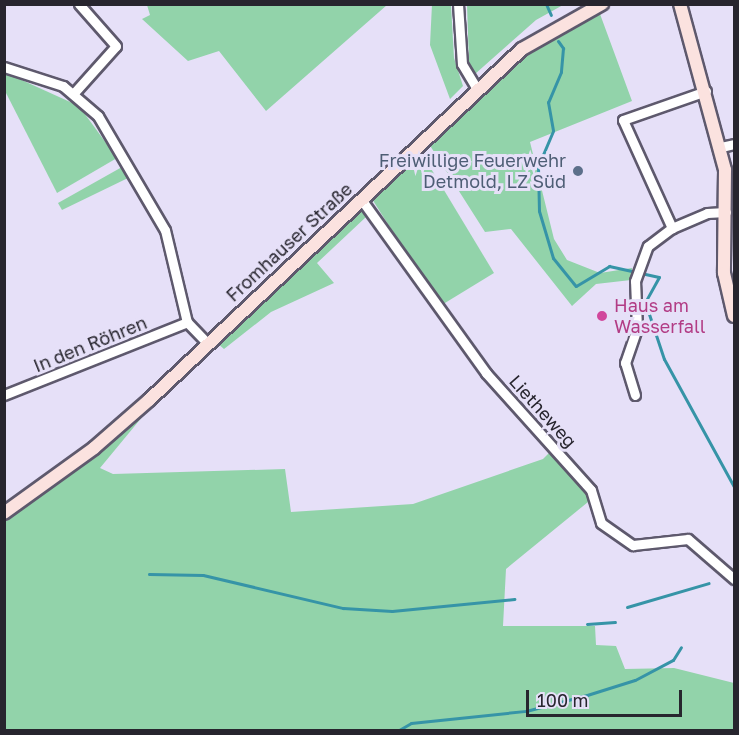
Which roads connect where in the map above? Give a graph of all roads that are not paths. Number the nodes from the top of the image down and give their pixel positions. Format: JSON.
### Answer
{"nodes":[{"id":1,"x":79,"y":4,"type":"edge"},
{"id":2,"x":458,"y":4,"type":"edge"},
{"id":3,"x":602,"y":4,"type":"edge"},
{"id":4,"x":680,"y":4,"type":"edge"},
{"id":5,"x":4,"y":67,"type":"edge"},
{"id":6,"x":477,"y":89,"type":"junction"},
{"id":7,"x":706,"y":91,"type":"junction"},
{"id":8,"x":73,"y":94,"type":"junction"},
{"id":9,"x":735,"y":144,"type":"edge"},
{"id":10,"x":721,"y":147,"type":"junction"},
{"id":11,"x":360,"y":199,"type":"junction"},
{"id":12,"x":729,"y":204,"type":"edge"},
{"id":13,"x":672,"y":228,"type":"junction"},
{"id":14,"x":735,"y":316,"type":"edge"},
{"id":15,"x":187,"y":322,"type":"junction"},
{"id":16,"x":208,"y":344,"type":"junction"},
{"id":17,"x":4,"y":395,"type":"edge"},
{"id":18,"x":635,"y":395,"type":"dead end"},
{"id":19,"x":4,"y":513,"type":"edge"},
{"id":20,"x":735,"y":579,"type":"edge"}],
"edges":[{"from":1,"to":8,"type":"street"},
{"from":2,"to":6,"type":"street"},
{"from":3,"to":6,"type":"street","name":"Fromhauser Straße"},
{"from":4,"to":7,"type":"street"},
{"from":5,"to":8,"type":"street"},
{"from":6,"to":11,"type":"street","name":"Fromhauser Straße"},
{"from":7,"to":10,"type":"street"},
{"from":7,"to":13,"type":"street"},
{"from":8,"to":15,"type":"street"},
{"from":9,"to":10,"type":"street"},
{"from":10,"to":12,"type":"street"},
{"from":11,"to":16,"type":"street","name":"Fromhauser Straße"},
{"from":11,"to":20,"type":"street","name":"Lietheweg"},
{"from":12,"to":13,"type":"street"},
{"from":12,"to":14,"type":"street"},
{"from":13,"to":18,"type":"street"},
{"from":15,"to":16,"type":"street"},
{"from":15,"to":17,"type":"street","name":"In den Röhren"},
{"from":16,"to":19,"type":"street","name":"Fromhauser Straße"}]}
